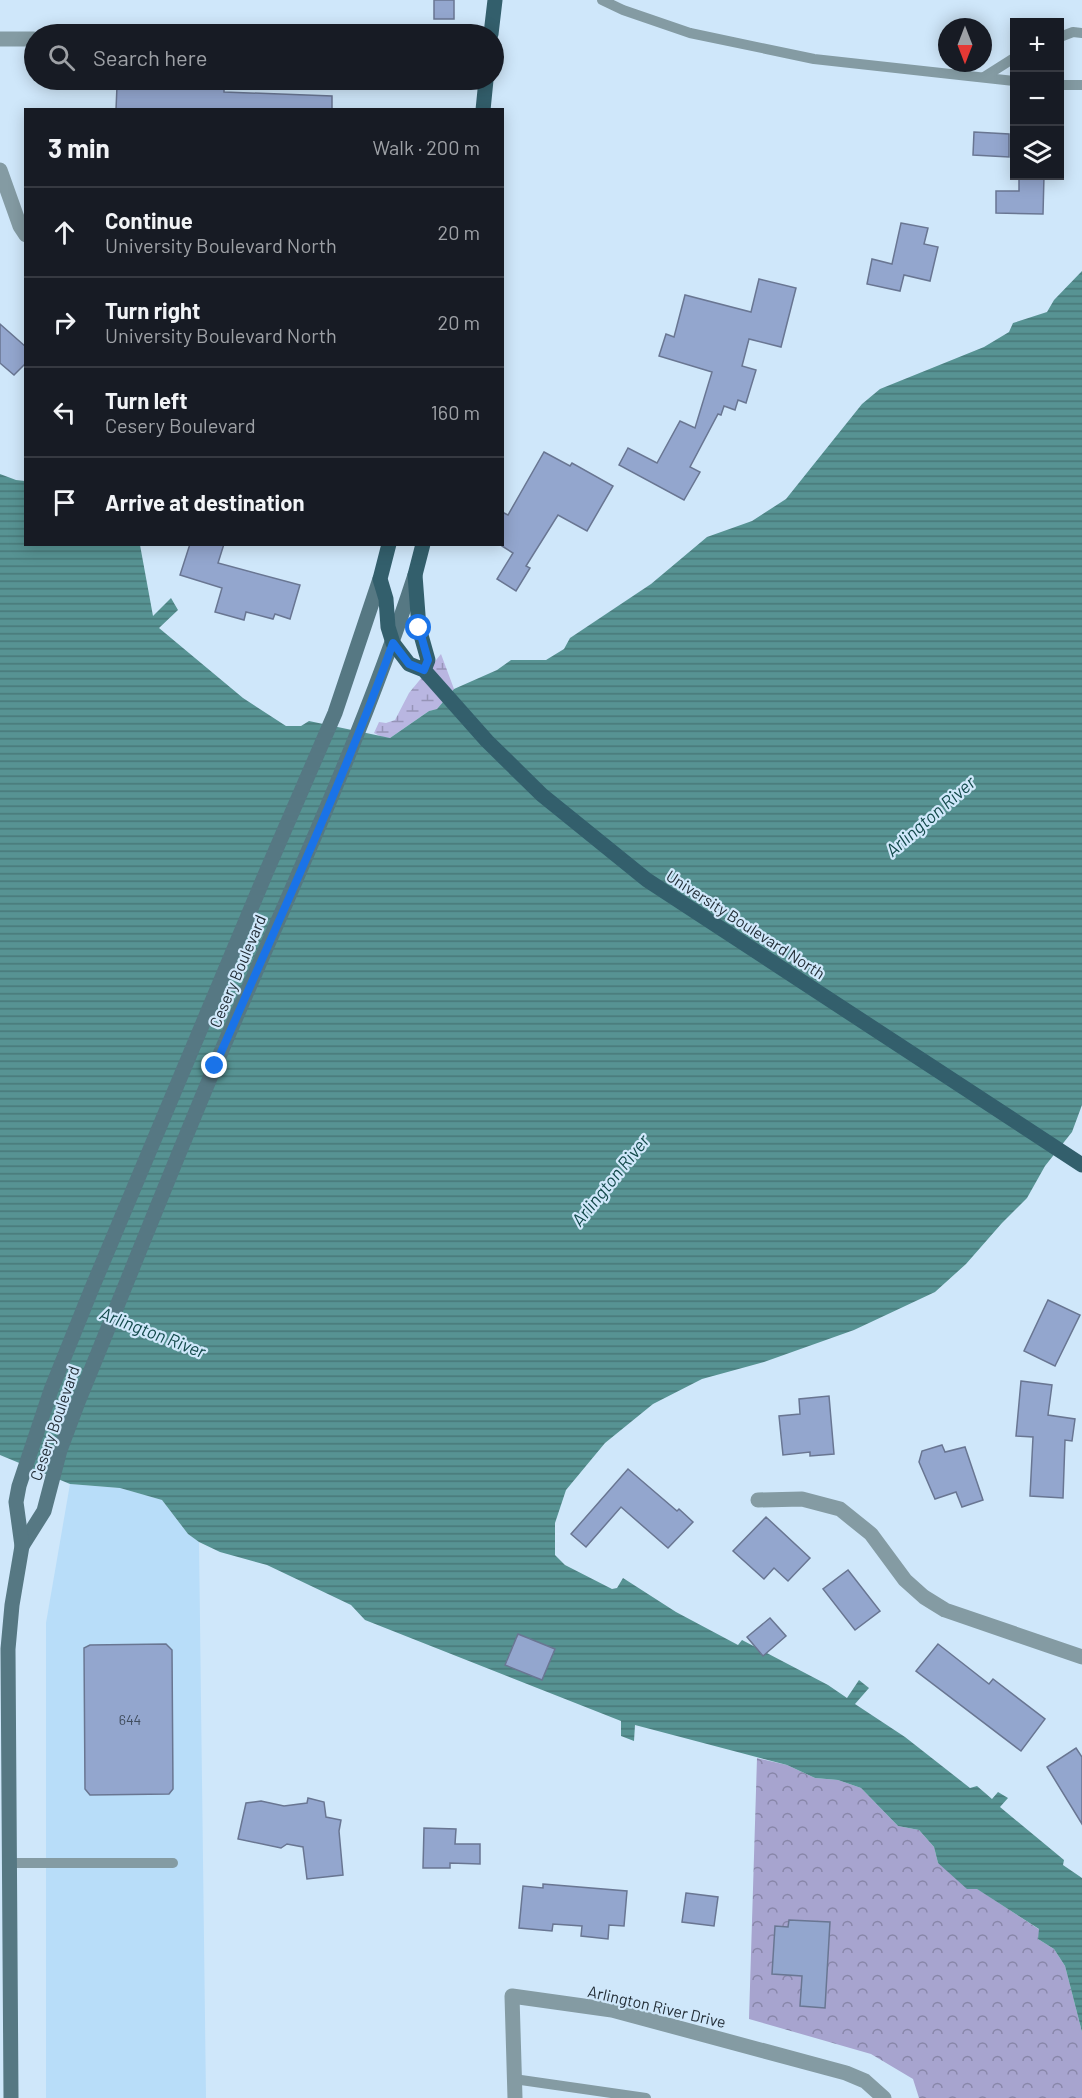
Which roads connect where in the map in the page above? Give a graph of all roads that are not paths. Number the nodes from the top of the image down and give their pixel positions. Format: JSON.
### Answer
{"nodes":[{"id":1,"x":495,"y":0,"type":"edge"},
{"id":2,"x":602,"y":0,"type":"edge"},
{"id":3,"x":492,"y":24,"type":"edge"},
{"id":4,"x":1082,"y":33,"type":"edge"},
{"id":5,"x":1064,"y":35,"type":"edge"},
{"id":6,"x":0,"y":39,"type":"edge"},
{"id":7,"x":24,"y":39,"type":"edge"},
{"id":8,"x":1010,"y":61,"type":"edge"},
{"id":9,"x":984,"y":77,"type":"junction"},
{"id":10,"x":1010,"y":80,"type":"edge"},
{"id":11,"x":1064,"y":85,"type":"edge"},
{"id":12,"x":1082,"y":85,"type":"edge"},
{"id":13,"x":485,"y":90,"type":"edge"},
{"id":14,"x":483,"y":108,"type":"edge"},
{"id":15,"x":0,"y":170,"type":"edge"},
{"id":16,"x":24,"y":232,"type":"edge"},
{"id":17,"x":388,"y":546,"type":"edge"},
{"id":18,"x":422,"y":546,"type":"edge"},
{"id":19,"x":415,"y":575,"type":"junction"},
{"id":20,"x":380,"y":579,"type":"junction"},
{"id":21,"x":393,"y":643,"type":"junction"},
{"id":22,"x":424,"y":670,"type":"junction"},
{"id":23,"x":1082,"y":1165,"type":"edge"},
{"id":24,"x":758,"y":1500,"type":"dead end"},
{"id":25,"x":22,"y":1546,"type":"junction"},
{"id":26,"x":1082,"y":1657,"type":"edge"},
{"id":27,"x":9,"y":1863,"type":"junction"},
{"id":28,"x":172,"y":1863,"type":"dead end"},
{"id":29,"x":5,"y":1984,"type":"edge"},
{"id":30,"x":514,"y":2079,"type":"junction"},
{"id":31,"x":11,"y":2098,"type":"edge"},
{"id":32,"x":515,"y":2098,"type":"edge"},
{"id":33,"x":646,"y":2098,"type":"edge"},
{"id":34,"x":884,"y":2098,"type":"edge"}],
"edges":[{"from":1,"to":3,"type":"main road"},
{"from":2,"to":9,"type":"lane"},
{"from":4,"to":5,"type":"lane"},
{"from":6,"to":7,"type":"street"},
{"from":8,"to":9,"type":"lane"},
{"from":9,"to":10,"type":"lane"},
{"from":11,"to":12,"type":"lane"},
{"from":13,"to":14,"type":"main road"},
{"from":15,"to":16,"type":"street"},
{"from":17,"to":20,"type":"main road","name":"University Boulevard North"},
{"from":18,"to":19,"type":"main road"},
{"from":19,"to":21,"type":"main road","name":"Cesery Boulevard"},
{"from":19,"to":22,"type":"main road"},
{"from":20,"to":21,"type":"main road","name":"University Boulevard North"},
{"from":20,"to":25,"type":"main road","name":"Cesery Boulevard"},
{"from":21,"to":22,"type":"main road","name":"University Boulevard North"},
{"from":21,"to":25,"type":"main road","name":"Cesery Boulevard"},
{"from":22,"to":23,"type":"main road","name":"University Boulevard North"},
{"from":24,"to":26,"type":"street"},
{"from":25,"to":27,"type":"main road","name":"Cesery Boulevard"},
{"from":27,"to":28,"type":"lane"},
{"from":27,"to":29,"type":"main road","name":"Cesery Boulevard"},
{"from":29,"to":31,"type":"main road","name":"Cesery Boulevard"},
{"from":30,"to":32,"type":"street","name":"Arlington River Drive"},
{"from":30,"to":33,"type":"lane"},
{"from":30,"to":34,"type":"street","name":"Arlington River Drive"}]}
